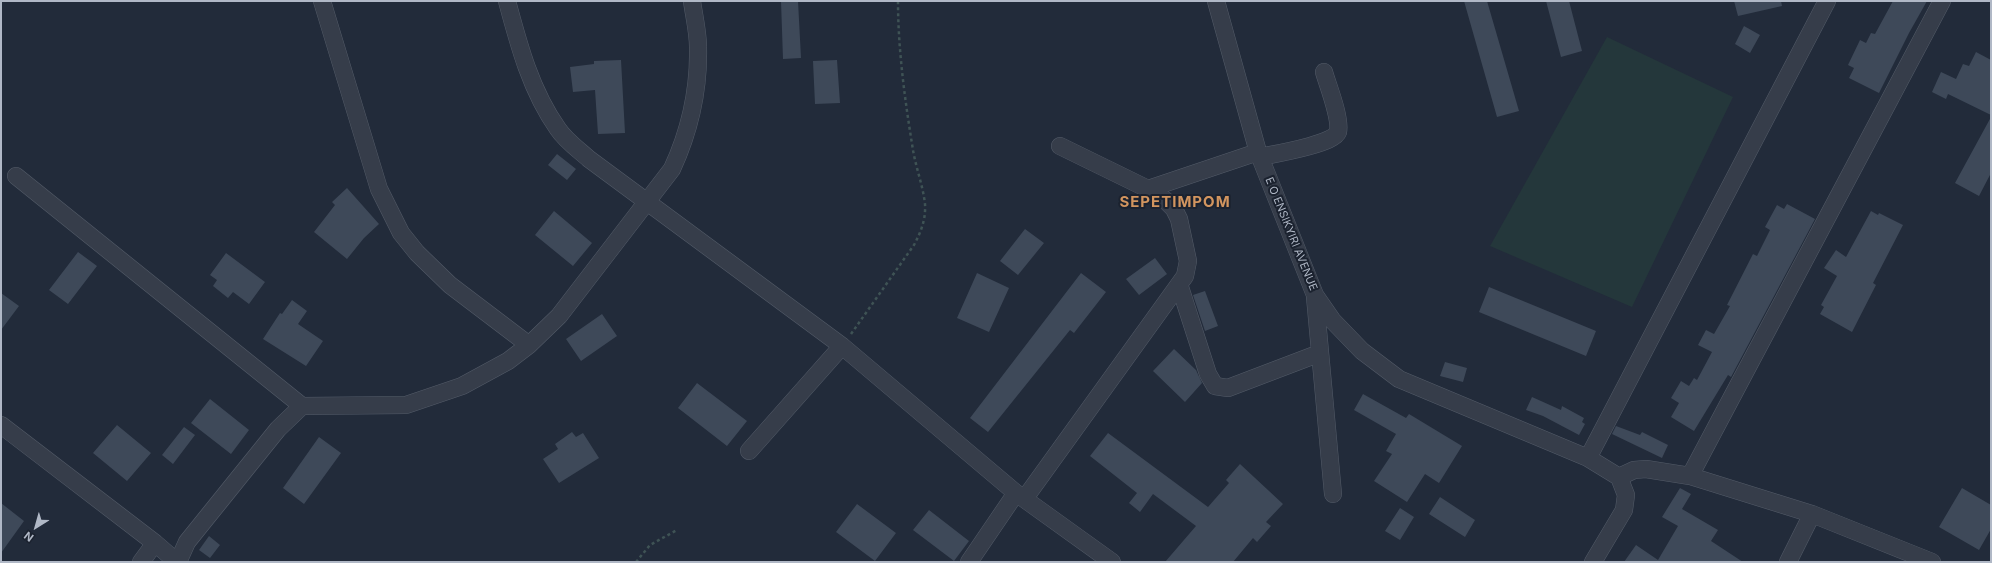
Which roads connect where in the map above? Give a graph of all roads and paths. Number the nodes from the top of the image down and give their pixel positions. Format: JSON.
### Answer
{"nodes":[{"id":1,"x":322,"y":1,"type":"edge"},
{"id":2,"x":508,"y":1,"type":"edge"},
{"id":3,"x":692,"y":1,"type":"edge"},
{"id":4,"x":898,"y":1,"type":"edge"},
{"id":5,"x":1216,"y":1,"type":"edge"},
{"id":6,"x":1827,"y":1,"type":"edge"},
{"id":7,"x":1942,"y":1,"type":"edge"},
{"id":8,"x":1324,"y":72,"type":"dead end"},
{"id":9,"x":1060,"y":146,"type":"dead end"},
{"id":10,"x":1259,"y":155,"type":"junction"},
{"id":11,"x":16,"y":176,"type":"dead end"},
{"id":12,"x":1148,"y":189,"type":"junction"},
{"id":13,"x":647,"y":203,"type":"junction"},
{"id":14,"x":1179,"y":284,"type":"junction"},
{"id":15,"x":1315,"y":295,"type":"junction"},
{"id":16,"x":529,"y":345,"type":"junction"},
{"id":17,"x":842,"y":346,"type":"junction"},
{"id":18,"x":1320,"y":353,"type":"junction"},
{"id":19,"x":302,"y":406,"type":"junction"},
{"id":20,"x":1,"y":425,"type":"edge"},
{"id":21,"x":749,"y":451,"type":"dead end"},
{"id":22,"x":1588,"y":458,"type":"junction"},
{"id":23,"x":1690,"y":476,"type":"junction"},
{"id":24,"x":1618,"y":477,"type":"junction"},
{"id":25,"x":1333,"y":494,"type":"dead end"},
{"id":26,"x":1021,"y":495,"type":"junction"},
{"id":27,"x":1812,"y":514,"type":"junction"},
{"id":28,"x":677,"y":530,"type":"dead end"},
{"id":29,"x":155,"y":543,"type":"junction"},
{"id":30,"x":141,"y":562,"type":"edge"},
{"id":31,"x":178,"y":562,"type":"edge"},
{"id":32,"x":636,"y":562,"type":"edge"},
{"id":33,"x":969,"y":562,"type":"edge"},
{"id":34,"x":1112,"y":562,"type":"edge"},
{"id":35,"x":1593,"y":562,"type":"edge"},
{"id":36,"x":1788,"y":562,"type":"edge"},
{"id":37,"x":1932,"y":562,"type":"edge"}],
"edges":[{"from":1,"to":16,"type":"street"},
{"from":2,"to":13,"type":"street"},
{"from":3,"to":13,"type":"street"},
{"from":4,"to":17,"type":"path"},
{"from":5,"to":10,"type":"street","name":"E O ENSIKYIRI AVENUE"},
{"from":6,"to":22,"type":"street"},
{"from":7,"to":23,"type":"street"},
{"from":8,"to":10,"type":"street"},
{"from":9,"to":12,"type":"street"},
{"from":10,"to":12,"type":"street"},
{"from":10,"to":15,"type":"street","name":"E O ENSIKYIRI AVENUE"},
{"from":11,"to":19,"type":"street"},
{"from":12,"to":14,"type":"street"},
{"from":13,"to":16,"type":"street"},
{"from":13,"to":17,"type":"street"},
{"from":14,"to":18,"type":"street"},
{"from":14,"to":26,"type":"street"},
{"from":15,"to":18,"type":"street"},
{"from":15,"to":22,"type":"street","name":"E O ENSIKYIRI AVENUE"},
{"from":16,"to":19,"type":"street"},
{"from":17,"to":21,"type":"street"},
{"from":17,"to":26,"type":"street"},
{"from":18,"to":25,"type":"street"},
{"from":19,"to":31,"type":"street"},
{"from":20,"to":29,"type":"street"},
{"from":22,"to":24,"type":"street","name":"E O ENSIKYIRI AVENUE"},
{"from":23,"to":24,"type":"street"},
{"from":23,"to":27,"type":"street"},
{"from":24,"to":35,"type":"street"},
{"from":26,"to":33,"type":"street"},
{"from":26,"to":34,"type":"street"},
{"from":27,"to":36,"type":"street"},
{"from":27,"to":37,"type":"street"},
{"from":28,"to":32,"type":"path"},
{"from":29,"to":30,"type":"street"},
{"from":29,"to":31,"type":"street"}]}
